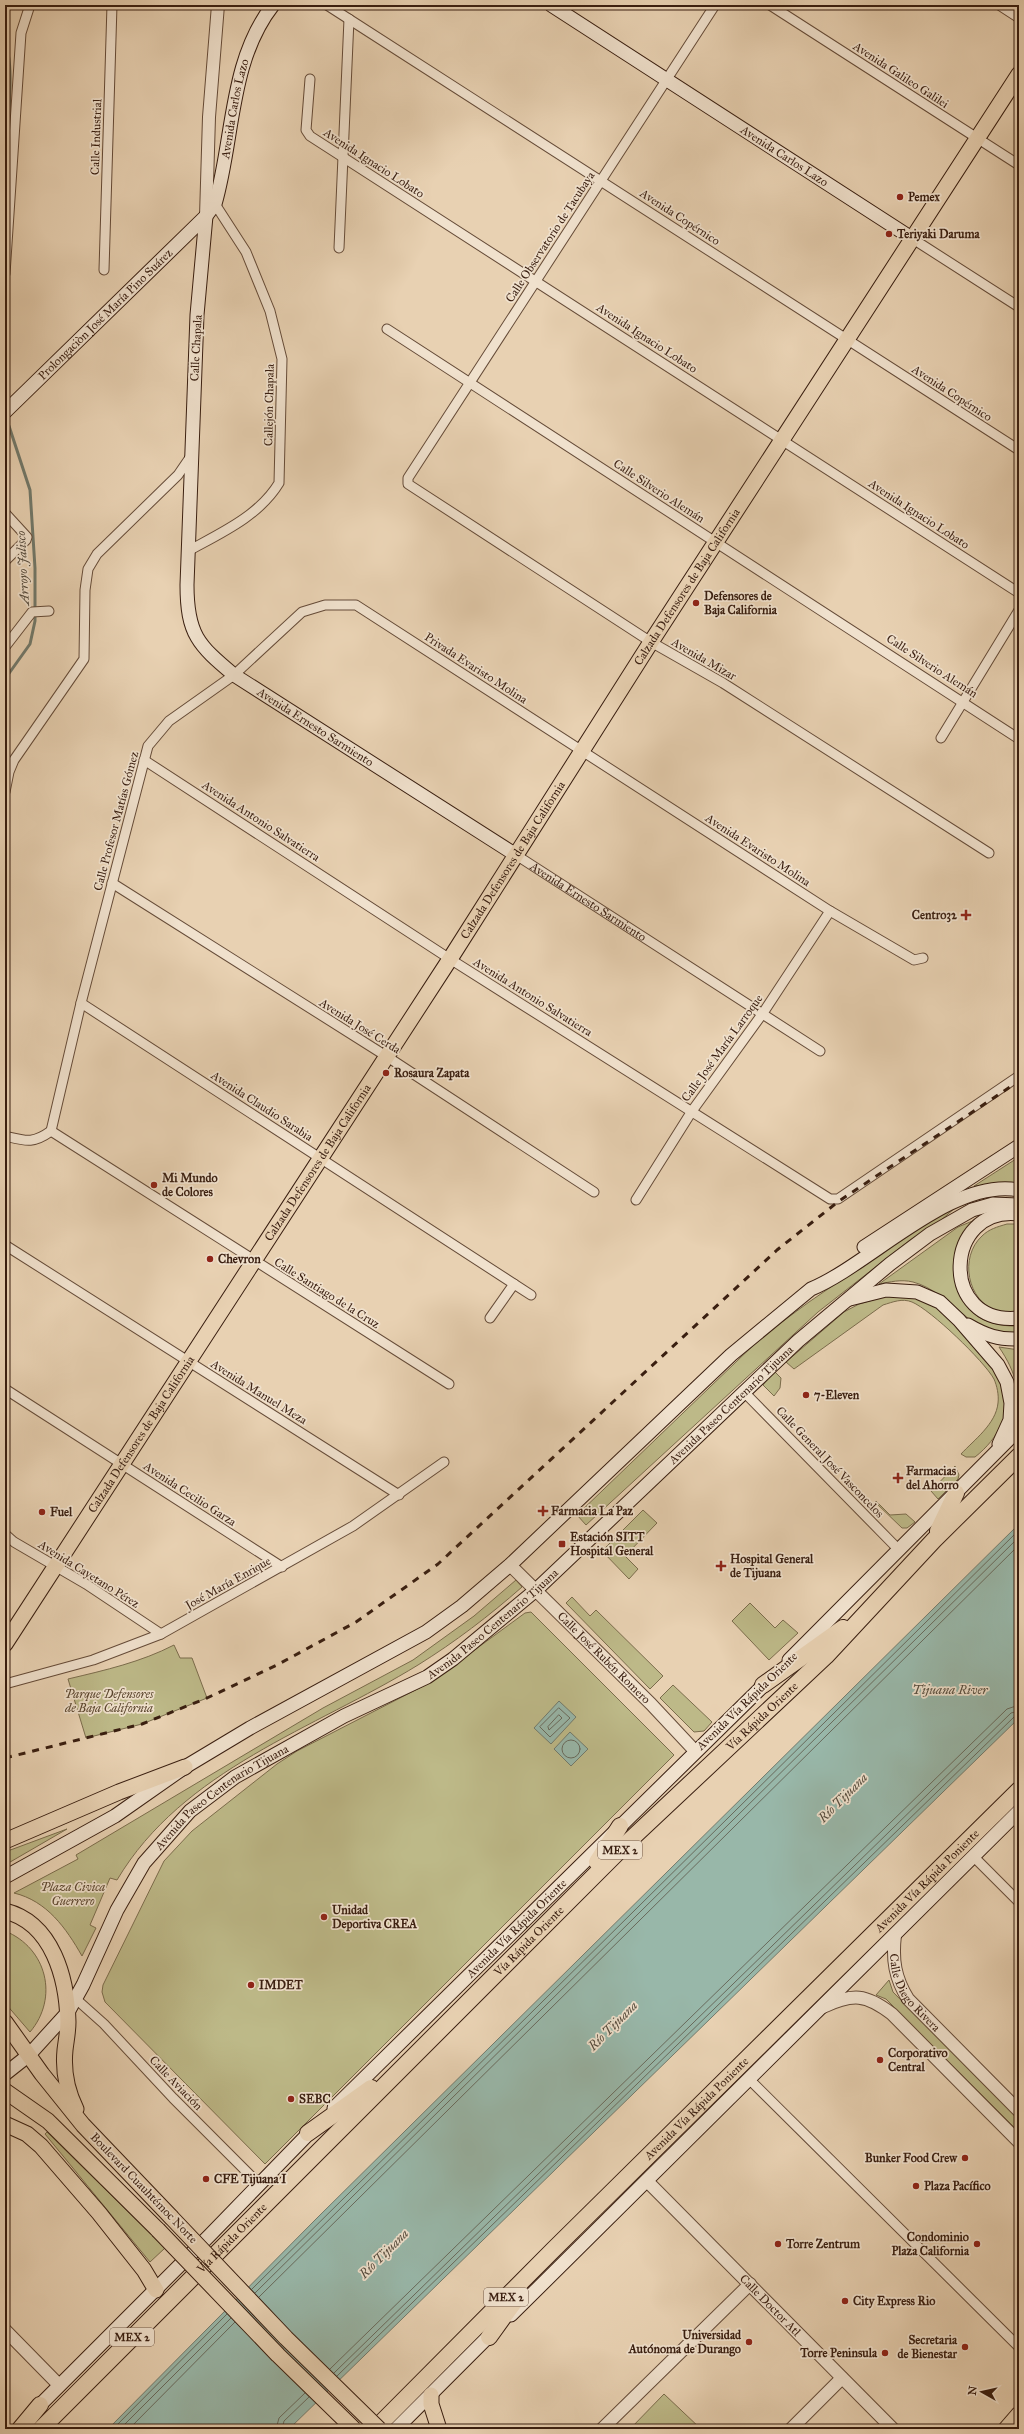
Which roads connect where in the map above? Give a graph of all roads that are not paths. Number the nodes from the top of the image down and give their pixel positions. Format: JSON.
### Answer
{"nodes":[{"id":1,"x":30,"y":5,"type":"edge"},
{"id":2,"x":112,"y":5,"type":"edge"},
{"id":3,"x":218,"y":5,"type":"edge"},
{"id":4,"x":273,"y":5,"type":"edge"},
{"id":5,"x":327,"y":5,"type":"edge"},
{"id":6,"x":551,"y":5,"type":"edge"},
{"id":7,"x":715,"y":5,"type":"edge"},
{"id":8,"x":770,"y":5,"type":"edge"},
{"id":9,"x":999,"y":5,"type":"edge"},
{"id":10,"x":1019,"y":18,"type":"edge"},
{"id":11,"x":349,"y":19,"type":"junction"},
{"id":12,"x":1019,"y":74,"type":"edge"},
{"id":13,"x":310,"y":79,"type":"dead end"},
{"id":14,"x":667,"y":79,"type":"junction"},
{"id":15,"x":977,"y":139,"type":"junction"},
{"id":16,"x":343,"y":159,"type":"junction"},
{"id":17,"x":1019,"y":165,"type":"edge"},
{"id":18,"x":601,"y":181,"type":"junction"},
{"id":19,"x":215,"y":204,"type":"junction"},
{"id":20,"x":206,"y":216,"type":"junction"},
{"id":21,"x":913,"y":239,"type":"junction"},
{"id":22,"x":339,"y":248,"type":"dead end"},
{"id":23,"x":104,"y":270,"type":"dead end"},
{"id":24,"x":5,"y":274,"type":"edge"},
{"id":25,"x":536,"y":281,"type":"junction"},
{"id":26,"x":1019,"y":307,"type":"edge"},
{"id":27,"x":387,"y":329,"type":"dead end"},
{"id":28,"x":848,"y":340,"type":"junction"},
{"id":29,"x":469,"y":383,"type":"junction"},
{"id":30,"x":6,"y":406,"type":"edge"},
{"id":31,"x":783,"y":440,"type":"junction"},
{"id":32,"x":1019,"y":450,"type":"edge"},
{"id":33,"x":191,"y":456,"type":"junction"},
{"id":34,"x":408,"y":484,"type":"joint"},
{"id":35,"x":5,"y":513,"type":"edge"},
{"id":36,"x":718,"y":542,"type":"junction"},
{"id":37,"x":188,"y":551,"type":"junction"},
{"id":38,"x":5,"y":561,"type":"edge"},
{"id":39,"x":1019,"y":593,"type":"edge"},
{"id":40,"x":356,"y":605,"type":"joint"},
{"id":41,"x":1019,"y":610,"type":"edge"},
{"id":42,"x":40,"y":611,"type":"dead end"},
{"id":43,"x":652,"y":642,"type":"junction"},
{"id":44,"x":5,"y":647,"type":"edge"},
{"id":45,"x":234,"y":675,"type":"junction"},
{"id":46,"x":964,"y":702,"type":"junction"},
{"id":47,"x":941,"y":738,"type":"dead end"},
{"id":48,"x":1019,"y":739,"type":"edge"},
{"id":49,"x":583,"y":751,"type":"junction"},
{"id":50,"x":144,"y":760,"type":"junction"},
{"id":51,"x":5,"y":792,"type":"edge"},
{"id":52,"x":989,"y":853,"type":"dead end"},
{"id":53,"x":516,"y":856,"type":"junction"},
{"id":54,"x":112,"y":883,"type":"junction"},
{"id":55,"x":830,"y":911,"type":"junction"},
{"id":56,"x":923,"y":958,"type":"dead end"},
{"id":57,"x":450,"y":959,"type":"junction"},
{"id":58,"x":81,"y":1003,"type":"junction"},
{"id":59,"x":763,"y":1013,"type":"junction"},
{"id":60,"x":820,"y":1051,"type":"dead end"},
{"id":61,"x":386,"y":1056,"type":"junction"},
{"id":62,"x":1019,"y":1076,"type":"edge"},
{"id":63,"x":692,"y":1111,"type":"junction"},
{"id":64,"x":51,"y":1131,"type":"junction"},
{"id":65,"x":5,"y":1136,"type":"edge"},
{"id":66,"x":1019,"y":1146,"type":"edge"},
{"id":67,"x":320,"y":1158,"type":"junction"},
{"id":68,"x":1019,"y":1190,"type":"edge"},
{"id":69,"x":594,"y":1192,"type":"dead end"},
{"id":70,"x":636,"y":1200,"type":"dead end"},
{"id":71,"x":1019,"y":1205,"type":"edge"},
{"id":72,"x":1019,"y":1214,"type":"edge"},
{"id":73,"x":5,"y":1245,"type":"edge"},
{"id":74,"x":254,"y":1260,"type":"junction"},
{"id":75,"x":514,"y":1284,"type":"junction"},
{"id":76,"x":811,"y":1289,"type":"junction"},
{"id":77,"x":531,"y":1295,"type":"dead end"},
{"id":78,"x":846,"y":1300,"type":"junction"},
{"id":79,"x":490,"y":1318,"type":"dead end"},
{"id":80,"x":1019,"y":1318,"type":"edge"},
{"id":81,"x":959,"y":1320,"type":"junction"},
{"id":82,"x":1019,"y":1339,"type":"edge"},
{"id":83,"x":188,"y":1362,"type":"junction"},
{"id":84,"x":449,"y":1384,"type":"dead end"},
{"id":85,"x":5,"y":1389,"type":"edge"},
{"id":86,"x":743,"y":1391,"type":"junction"},
{"id":87,"x":1019,"y":1429,"type":"edge"},
{"id":88,"x":996,"y":1451,"type":"junction"},
{"id":89,"x":1019,"y":1456,"type":"edge"},
{"id":90,"x":444,"y":1462,"type":"dead end"},
{"id":91,"x":122,"y":1464,"type":"junction"},
{"id":92,"x":956,"y":1492,"type":"junction"},
{"id":93,"x":398,"y":1495,"type":"junction"},
{"id":94,"x":5,"y":1534,"type":"edge"},
{"id":95,"x":934,"y":1540,"type":"junction"},
{"id":96,"x":899,"y":1550,"type":"junction"},
{"id":97,"x":510,"y":1565,"type":"junction"},
{"id":98,"x":282,"y":1567,"type":"junction"},
{"id":99,"x":56,"y":1568,"type":"junction"},
{"id":100,"x":536,"y":1590,"type":"junction"},
{"id":101,"x":871,"y":1608,"type":"junction"},
{"id":102,"x":161,"y":1634,"type":"junction"},
{"id":103,"x":5,"y":1644,"type":"edge"},
{"id":104,"x":5,"y":1684,"type":"edge"},
{"id":105,"x":763,"y":1685,"type":"junction"},
{"id":106,"x":696,"y":1751,"type":"junction"},
{"id":107,"x":185,"y":1767,"type":"junction"},
{"id":108,"x":1019,"y":1790,"type":"edge"},
{"id":109,"x":1019,"y":1811,"type":"edge"},
{"id":110,"x":620,"y":1826,"type":"junction"},
{"id":111,"x":5,"y":1841,"type":"edge"},
{"id":112,"x":973,"y":1856,"type":"junction"},
{"id":113,"x":5,"y":1877,"type":"edge"},
{"id":114,"x":569,"y":1900,"type":"junction"},
{"id":115,"x":1019,"y":1902,"type":"edge"},
{"id":116,"x":5,"y":1910,"type":"edge"},
{"id":117,"x":895,"y":1935,"type":"junction"},
{"id":118,"x":76,"y":1999,"type":"junction"},
{"id":119,"x":818,"y":2009,"type":"junction"},
{"id":120,"x":68,"y":2012,"type":"junction"},
{"id":121,"x":5,"y":2022,"type":"edge"},
{"id":122,"x":29,"y":2054,"type":"junction"},
{"id":123,"x":402,"y":2067,"type":"junction"},
{"id":124,"x":5,"y":2074,"type":"edge"},
{"id":125,"x":749,"y":2079,"type":"junction"},
{"id":126,"x":5,"y":2091,"type":"edge"},
{"id":127,"x":1019,"y":2111,"type":"edge"},
{"id":128,"x":5,"y":2124,"type":"edge"},
{"id":129,"x":83,"y":2125,"type":"junction"},
{"id":130,"x":308,"y":2134,"type":"junction"},
{"id":131,"x":1019,"y":2142,"type":"edge"},
{"id":132,"x":647,"y":2182,"type":"junction"},
{"id":133,"x":259,"y":2184,"type":"junction"},
{"id":134,"x":554,"y":2249,"type":"junction"},
{"id":135,"x":750,"y":2284,"type":"junction"},
{"id":136,"x":156,"y":2290,"type":"junction"},
{"id":137,"x":5,"y":2330,"type":"edge"},
{"id":138,"x":489,"y":2336,"type":"junction"},
{"id":139,"x":1019,"y":2347,"type":"edge"},
{"id":140,"x":842,"y":2378,"type":"junction"},
{"id":141,"x":60,"y":2385,"type":"junction"},
{"id":142,"x":431,"y":2395,"type":"junction"},
{"id":143,"x":40,"y":2405,"type":"junction"},
{"id":144,"x":1019,"y":2414,"type":"edge"},
{"id":145,"x":16,"y":2429,"type":"edge"},
{"id":146,"x":20,"y":2429,"type":"edge"},
{"id":147,"x":41,"y":2429,"type":"edge"},
{"id":148,"x":354,"y":2429,"type":"edge"},
{"id":149,"x":375,"y":2429,"type":"edge"},
{"id":150,"x":379,"y":2429,"type":"edge"},
{"id":151,"x":396,"y":2429,"type":"edge"},
{"id":152,"x":439,"y":2429,"type":"edge"},
{"id":153,"x":602,"y":2429,"type":"edge"},
{"id":154,"x":791,"y":2429,"type":"edge"},
{"id":155,"x":893,"y":2429,"type":"edge"},
{"id":156,"x":1006,"y":2429,"type":"edge"}],
"edges":[{"from":1,"to":24,"type":"street"},
{"from":2,"to":23,"type":"street","name":"Calle Industrial"},
{"from":3,"to":20,"type":"street","name":"Calle Chapala"},
{"from":4,"to":19,"type":"main road","name":"Avenida Carlos Lazo"},
{"from":5,"to":11,"type":"street","name":"Avenida Copérnico"},
{"from":6,"to":14,"type":"main road","name":"Avenida Carlos Lazo"},
{"from":7,"to":14,"type":"street","name":"Calle Observatorio de Tacubaya"},
{"from":8,"to":15,"type":"street","name":"Avenida Galileo Galilei"},
{"from":9,"to":10,"type":"street"},
{"from":11,"to":16,"type":"street"},
{"from":11,"to":18,"type":"street","name":"Avenida Copérnico"},
{"from":12,"to":15,"type":"main road","name":"Calzada Defensores de Baja California"},
{"from":13,"to":16,"type":"street","name":"Avenida Ignacio Lobato"},
{"from":14,"to":18,"type":"street","name":"Calle Observatorio de Tacubaya"},
{"from":14,"to":21,"type":"main road","name":"Avenida Carlos Lazo"},
{"from":15,"to":17,"type":"street","name":"Avenida Galileo Galilei"},
{"from":15,"to":21,"type":"main road","name":"Calzada Defensores de Baja California"},
{"from":16,"to":22,"type":"street"},
{"from":16,"to":25,"type":"street","name":"Avenida Ignacio Lobato"},
{"from":18,"to":25,"type":"street","name":"Calle Observatorio de Tacubaya"},
{"from":18,"to":28,"type":"street","name":"Avenida Copérnico"},
{"from":19,"to":20,"type":"main road","name":"Avenida Carlos Lazo"},
{"from":19,"to":37,"type":"street","name":"Callejón Chapala"},
{"from":20,"to":30,"type":"main road","name":"Prolongaciòn José María Pino Suárez"},
{"from":20,"to":33,"type":"main road","name":"Calle Chapala"},
{"from":21,"to":26,"type":"street","name":"Avenida Carlos Lazo"},
{"from":21,"to":28,"type":"main road","name":"Calzada Defensores de Baja California"},
{"from":25,"to":29,"type":"street","name":"Calle Observatorio de Tacubaya"},
{"from":25,"to":31,"type":"street","name":"Avenida Ignacio Lobato"},
{"from":27,"to":29,"type":"street","name":"Calle Silverio Alemán"},
{"from":28,"to":31,"type":"main road","name":"Calzada Defensores de Baja California"},
{"from":28,"to":32,"type":"street","name":"Avenida Copérnico"},
{"from":29,"to":34,"type":"street","name":"Calle Observatorio de Tacubaya"},
{"from":29,"to":36,"type":"street","name":"Calle Silverio Alemán"},
{"from":31,"to":36,"type":"main road","name":"Calzada Defensores de Baja California"},
{"from":31,"to":39,"type":"street","name":"Avenida Ignacio Lobato"},
{"from":33,"to":37,"type":"main road","name":"Calle Chapala"},
{"from":33,"to":51,"type":"street"},
{"from":34,"to":43,"type":"street","name":"Avenida Mizar"},
{"from":35,"to":38,"type":"street"},
{"from":36,"to":43,"type":"main road","name":"Calzada Defensores de Baja California"},
{"from":36,"to":46,"type":"street","name":"Calle Silverio Alemán"},
{"from":37,"to":45,"type":"main road","name":"Calle Chapala"},
{"from":40,"to":45,"type":"street","name":"Calle Profesor Matías Gómez"},
{"from":40,"to":49,"type":"street","name":"Privada Evaristo Molina"},
{"from":41,"to":46,"type":"street"},
{"from":42,"to":44,"type":"street"},
{"from":43,"to":49,"type":"main road","name":"Calzada Defensores de Baja California"},
{"from":43,"to":52,"type":"street","name":"Avenida Mizar"},
{"from":45,"to":50,"type":"street","name":"Calle Profesor Matías Gómez"},
{"from":45,"to":53,"type":"main road","name":"Avenida Ernesto Sarmiento"},
{"from":46,"to":47,"type":"street"},
{"from":46,"to":48,"type":"street","name":"Calle Silverio Alemán"},
{"from":49,"to":53,"type":"main road","name":"Calzada Defensores de Baja California"},
{"from":49,"to":55,"type":"street","name":"Avenida Evaristo Molina"},
{"from":50,"to":54,"type":"street","name":"Calle Profesor Matías Gómez"},
{"from":50,"to":57,"type":"street","name":"Avenida Antonio Salvatierra"},
{"from":53,"to":57,"type":"main road","name":"Calzada Defensores de Baja California"},
{"from":53,"to":59,"type":"street","name":"Avenida Ernesto Sarmiento"},
{"from":54,"to":58,"type":"street","name":"Calle Profesor Matías Gómez"},
{"from":54,"to":61,"type":"street","name":"Avenida José Cerda"},
{"from":55,"to":56,"type":"street","name":"Avenida Evaristo Molina"},
{"from":55,"to":59,"type":"street","name":"Calle José María Larroque"},
{"from":57,"to":61,"type":"main road","name":"Calzada Defensores de Baja California"},
{"from":57,"to":63,"type":"street","name":"Avenida Antonio Salvatierra"},
{"from":58,"to":64,"type":"street","name":"Calle Profesor Matías Gómez"},
{"from":58,"to":67,"type":"street","name":"Avenida Claudio Sarabia"},
{"from":59,"to":60,"type":"street","name":"Avenida Ernesto Sarmiento"},
{"from":59,"to":63,"type":"street","name":"Calle José María Larroque"},
{"from":61,"to":67,"type":"main road","name":"Calzada Defensores de Baja California"},
{"from":61,"to":69,"type":"street","name":"Avenida José Cerda"},
{"from":62,"to":63,"type":"street","name":"Avenida Antonio Salvatierra"},
{"from":63,"to":70,"type":"street","name":"Calle José María Larroque"},
{"from":64,"to":65,"type":"street"},
{"from":64,"to":74,"type":"street","name":"Calle Santiago de la Cruz"},
{"from":66,"to":76,"type":"main road"},
{"from":67,"to":74,"type":"main road","name":"Calzada Defensores de Baja California"},
{"from":67,"to":75,"type":"street","name":"Avenida Claudio Sarabia"},
{"from":68,"to":76,"type":"main road"},
{"from":71,"to":78,"type":"main road","name":"Avenida Paseo Centenario Tijuana"},
{"from":72,"to":80,"type":"main road"},
{"from":73,"to":83,"type":"street","name":"Avenida Manuel Meza"},
{"from":74,"to":83,"type":"main road","name":"Calzada Defensores de Baja California"},
{"from":74,"to":84,"type":"street","name":"Calle Santiago de la Cruz"},
{"from":75,"to":77,"type":"street","name":"Avenida Claudio Sarabia"},
{"from":75,"to":79,"type":"street"},
{"from":76,"to":97,"type":"main road"},
{"from":78,"to":81,"type":"main road"},
{"from":78,"to":86,"type":"main road","name":"Avenida Paseo Centenario Tijuana"},
{"from":81,"to":82,"type":"main road"},
{"from":81,"to":88,"type":"main road"},
{"from":83,"to":91,"type":"main road","name":"Calzada Defensores de Baja California"},
{"from":83,"to":93,"type":"street","name":"Avenida Manuel Meza"},
{"from":85,"to":91,"type":"street","name":"Avenida Cecilio Garza"},
{"from":86,"to":96,"type":"street","name":"Calle General José Vasconcelos"},
{"from":86,"to":100,"type":"main road","name":"Avenida Paseo Centenario Tijuana"},
{"from":87,"to":88,"type":"main road","name":"Avenida Vía Rápida Oriente"},
{"from":88,"to":92,"type":"main road","name":"Avenida Vía Rápida Oriente"},
{"from":89,"to":95,"type":"highway","name":"Vía Rápida Oriente","number":"MEX 2"},
{"from":90,"to":93,"type":"street","name":"José María Enrique"},
{"from":91,"to":98,"type":"street","name":"Avenida Cecilio Garza"},
{"from":91,"to":99,"type":"main road","name":"Calzada Defensores de Baja California"},
{"from":92,"to":95,"type":"highway"},
{"from":92,"to":96,"type":"main road","name":"Avenida Vía Rápida Oriente"},
{"from":93,"to":98,"type":"street","name":"José María Enrique"},
{"from":94,"to":99,"type":"street","name":"Avenida Cayetano Pérez"},
{"from":95,"to":101,"type":"highway","name":"Vía Rápida Oriente","number":"MEX 2"},
{"from":96,"to":105,"type":"main road","name":"Avenida Vía Rápida Oriente"},
{"from":97,"to":100,"type":"street","name":"Calle José Rubén Romero"},
{"from":97,"to":107,"type":"main road"},
{"from":98,"to":102,"type":"street","name":"José María Enrique"},
{"from":99,"to":102,"type":"street","name":"Avenida Cayetano Pérez"},
{"from":99,"to":103,"type":"main road","name":"Calzada Defensores de Baja California"},
{"from":100,"to":106,"type":"street","name":"Calle José Rubén Romero"},
{"from":100,"to":118,"type":"main road","name":"Avenida Paseo Centenario Tijuana"},
{"from":101,"to":105,"type":"highway"},
{"from":101,"to":114,"type":"highway","name":"Vía Rápida Oriente","number":"MEX 2"},
{"from":102,"to":104,"type":"street","name":"José María Enrique"},
{"from":105,"to":106,"type":"main road","name":"Avenida Vía Rápida Oriente"},
{"from":106,"to":110,"type":"main road","name":"Avenida Vía Rápida Oriente"},
{"from":107,"to":111,"type":"main road"},
{"from":107,"to":113,"type":"main road"},
{"from":108,"to":134,"type":"highway","name":"Avenida Vía Rápida Poniente","number":"MEX 2"},
{"from":109,"to":112,"type":"main road","name":"Avenida Vía Rápida Poniente"},
{"from":110,"to":114,"type":"highway"},
{"from":110,"to":130,"type":"main road","name":"Avenida Vía Rápida Oriente"},
{"from":112,"to":115,"type":"street"},
{"from":112,"to":117,"type":"main road","name":"Avenida Vía Rápida Poniente"},
{"from":114,"to":123,"type":"highway","name":"Vía Rápida Oriente","number":"MEX 2"},
{"from":116,"to":120,"type":"main road"},
{"from":117,"to":119,"type":"main road","name":"Avenida Vía Rápida Poniente"},
{"from":117,"to":127,"type":"street","name":"Calle Diego Rivera"},
{"from":118,"to":120,"type":"main road","name":"Avenida Paseo Centenario Tijuana"},
{"from":118,"to":133,"type":"street","name":"Calle Aviación"},
{"from":119,"to":125,"type":"main road","name":"Avenida Vía Rápida Poniente"},
{"from":119,"to":131,"type":"street","name":"Calle Diego Rivera"},
{"from":120,"to":122,"type":"main road","name":"Avenida Paseo Centenario Tijuana"},
{"from":120,"to":129,"type":"main road"},
{"from":121,"to":122,"type":"main road","name":"Boulevard Cuauhtémoc Norte"},
{"from":122,"to":124,"type":"main road","name":"Avenida Paseo Centenario Tijuana"},
{"from":122,"to":129,"type":"main road","name":"Boulevard Cuauhtémoc Norte"},
{"from":123,"to":130,"type":"highway"},
{"from":123,"to":147,"type":"highway","name":"Vía Rápida Oriente","number":"MEX 2"},
{"from":125,"to":132,"type":"main road","name":"Avenida Vía Rápida Poniente"},
{"from":125,"to":139,"type":"street"},
{"from":126,"to":148,"type":"main road","name":"Boulevard Cuauhtémoc Norte","bridge":true},
{"from":128,"to":136,"type":"main road"},
{"from":129,"to":150,"type":"main road","name":"Boulevard Cuauhtémoc Norte","bridge":true},
{"from":130,"to":133,"type":"main road","name":"Avenida Vía Rápida Oriente"},
{"from":132,"to":135,"type":"street","name":"Calle Doctor Atl"},
{"from":132,"to":138,"type":"main road","name":"Avenida Vía Rápida Poniente"},
{"from":133,"to":136,"type":"main road","name":"Avenida Vía Rápida Oriente"},
{"from":134,"to":138,"type":"highway"},
{"from":134,"to":149,"type":"highway","name":"Avenida Vía Rápida Poniente","number":"MEX 2"},
{"from":135,"to":140,"type":"street","name":"Calle Doctor Atl"},
{"from":135,"to":153,"type":"street"},
{"from":136,"to":141,"type":"main road","name":"Avenida Vía Rápida Oriente"},
{"from":137,"to":141,"type":"street"},
{"from":138,"to":142,"type":"main road","name":"Avenida Vía Rápida Poniente"},
{"from":140,"to":154,"type":"street"},
{"from":140,"to":155,"type":"street","name":"Calle Doctor Atl"},
{"from":141,"to":143,"type":"main road","name":"Avenida Vía Rápida Oriente"},
{"from":142,"to":151,"type":"main road","name":"Avenida Vía Rápida Poniente"},
{"from":142,"to":152,"type":"main road"},
{"from":143,"to":145,"type":"main road","name":"Avenida Vía Rápida Oriente"},
{"from":143,"to":146,"type":"highway"},
{"from":144,"to":156,"type":"main road"}]}
